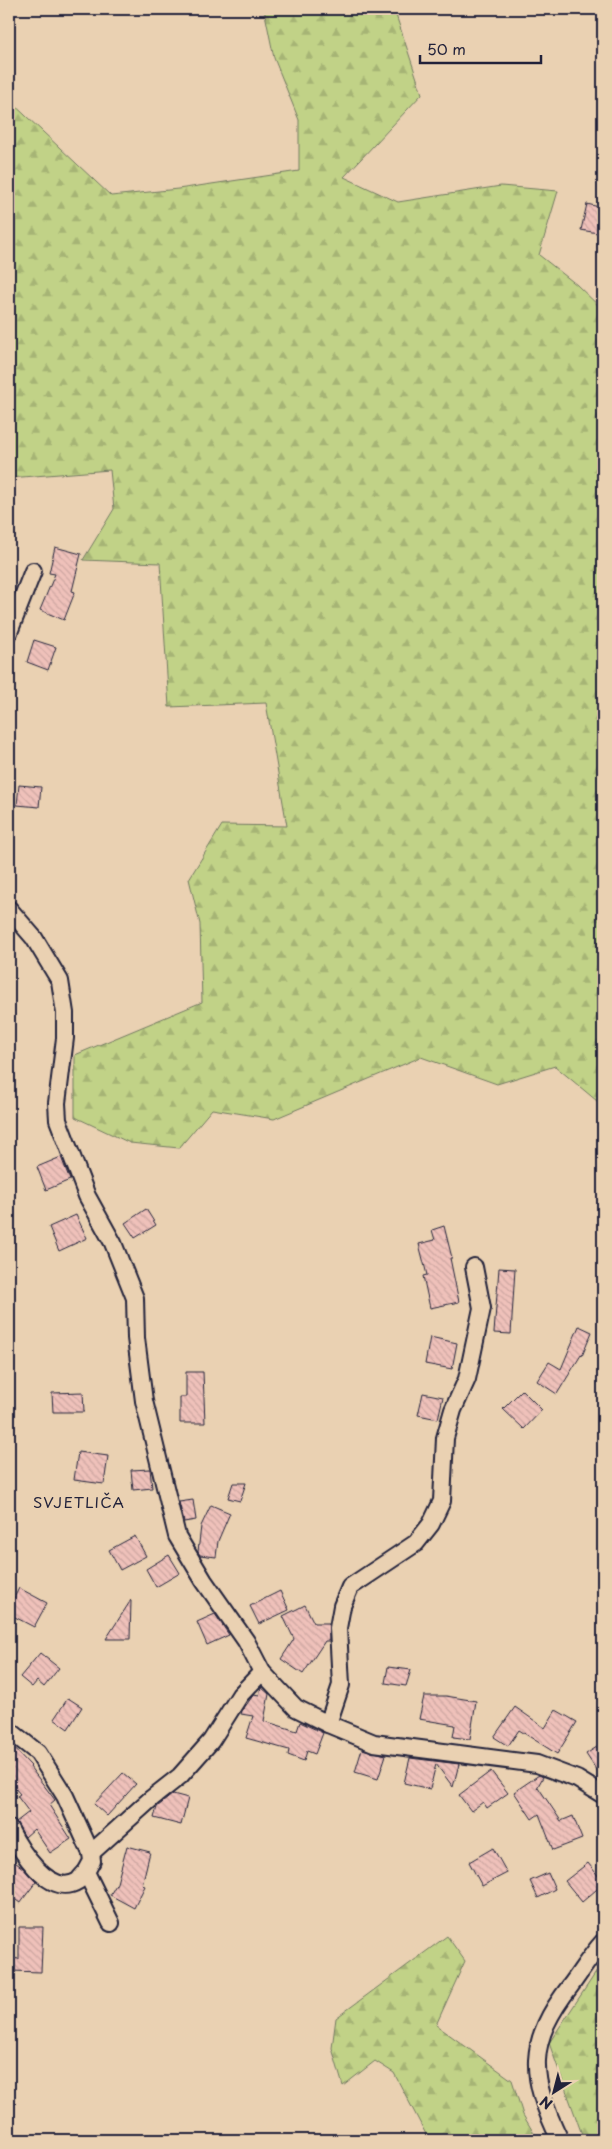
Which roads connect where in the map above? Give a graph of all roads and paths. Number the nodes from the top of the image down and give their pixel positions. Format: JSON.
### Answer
{"nodes":[{"id":1,"x":33,"y":571,"type":"dead end"},
{"id":2,"x":9,"y":632,"type":"edge"},
{"id":3,"x":9,"y":909,"type":"edge"},
{"id":4,"x":474,"y":1267,"type":"dead end"},
{"id":5,"x":262,"y":1672,"type":"junction"},
{"id":6,"x":328,"y":1724,"type":"junction"},
{"id":7,"x":9,"y":1730,"type":"edge"},
{"id":8,"x":603,"y":1795,"type":"edge"},
{"id":9,"x":9,"y":1828,"type":"edge"},
{"id":10,"x":91,"y":1853,"type":"junction"},
{"id":11,"x":86,"y":1872,"type":"junction"},
{"id":12,"x":111,"y":1923,"type":"dead end"},
{"id":13,"x":603,"y":1942,"type":"edge"},
{"id":14,"x":560,"y":2140,"type":"edge"}],
"edges":[{"from":1,"to":2,"type":"street"},
{"from":3,"to":5,"type":"street"},
{"from":4,"to":6,"type":"street"},
{"from":5,"to":6,"type":"street"},
{"from":5,"to":10,"type":"street"},
{"from":6,"to":8,"type":"street"},
{"from":7,"to":10,"type":"street"},
{"from":9,"to":11,"type":"street"},
{"from":10,"to":11,"type":"street"},
{"from":11,"to":12,"type":"street"},
{"from":13,"to":14,"type":"street"}]}
